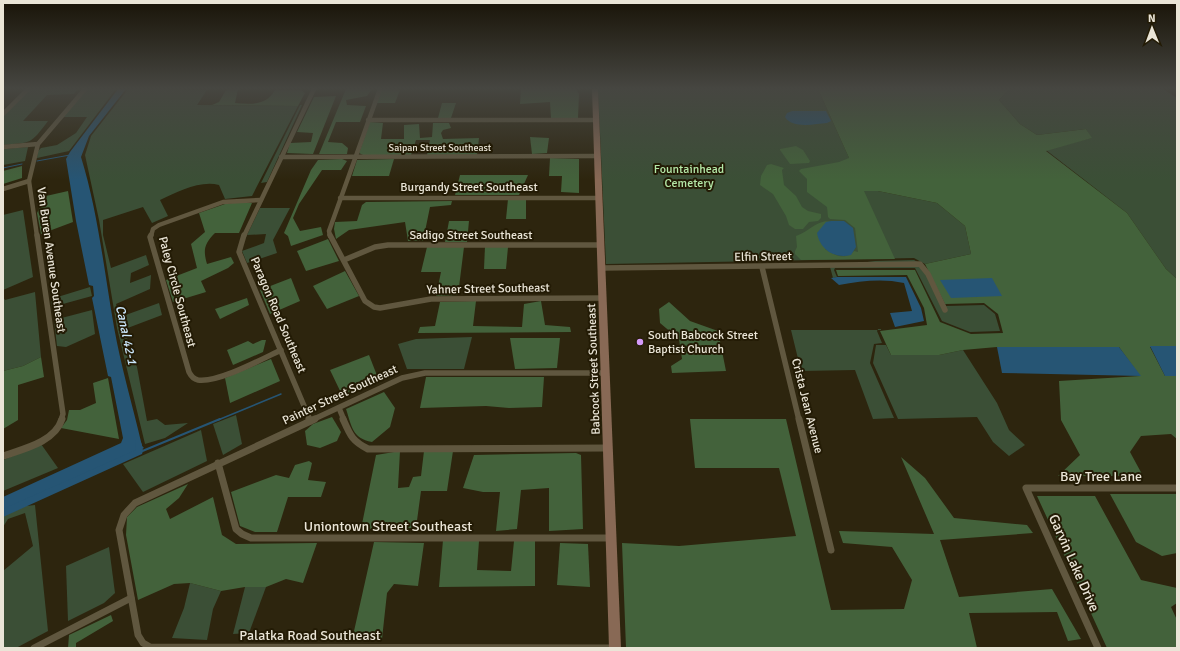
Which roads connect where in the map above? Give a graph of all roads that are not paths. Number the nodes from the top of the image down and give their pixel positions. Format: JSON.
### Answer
{"nodes":[{"id":1,"x":59,"y":119,"type":"edge"},
{"id":2,"x":299,"y":119,"type":"edge"},
{"id":3,"x":368,"y":120,"type":"joint"},
{"id":4,"x":597,"y":120,"type":"joint"},
{"id":5,"x":38,"y":144,"type":"junction"},
{"id":6,"x":3,"y":147,"type":"edge"},
{"id":7,"x":598,"y":156,"type":"junction"},
{"id":8,"x":281,"y":157,"type":"junction"},
{"id":9,"x":355,"y":157,"type":"junction"},
{"id":10,"x":29,"y":181,"type":"junction"},
{"id":11,"x":3,"y":189,"type":"edge"},
{"id":12,"x":340,"y":198,"type":"junction"},
{"id":13,"x":599,"y":198,"type":"junction"},
{"id":14,"x":261,"y":200,"type":"junction"},
{"id":15,"x":601,"y":245,"type":"junction"},
{"id":16,"x":344,"y":260,"type":"junction"},
{"id":17,"x":762,"y":267,"type":"junction"},
{"id":18,"x":602,"y":268,"type":"junction"},
{"id":19,"x":603,"y":298,"type":"junction"},
{"id":20,"x":945,"y":310,"type":"dead end"},
{"id":21,"x":281,"y":350,"type":"junction"},
{"id":22,"x":605,"y":373,"type":"junction"},
{"id":23,"x":339,"y":408,"type":"junction"},
{"id":24,"x":310,"y":421,"type":"junction"},
{"id":25,"x":608,"y":448,"type":"junction"},
{"id":26,"x":3,"y":456,"type":"edge"},
{"id":27,"x":218,"y":463,"type":"junction"},
{"id":28,"x":1026,"y":488,"type":"joint"},
{"id":29,"x":1177,"y":488,"type":"edge"},
{"id":30,"x":126,"y":511,"type":"joint"},
{"id":31,"x":611,"y":538,"type":"junction"},
{"id":32,"x":831,"y":550,"type":"dead end"},
{"id":33,"x":131,"y":598,"type":"junction"},
{"id":34,"x":34,"y":648,"type":"edge"},
{"id":35,"x":615,"y":648,"type":"edge"},
{"id":36,"x":1098,"y":648,"type":"edge"}],
"edges":[{"from":1,"to":5,"type":"street","name":"Van Buren Avenue Southeast"},
{"from":2,"to":8,"type":"street","name":"Paragon Road Southeast"},
{"from":3,"to":4,"type":"street"},
{"from":3,"to":9,"type":"street"},
{"from":4,"to":7,"type":"main road","name":"Babcock Street Southeast"},
{"from":5,"to":6,"type":"street"},
{"from":5,"to":10,"type":"street","name":"Van Buren Avenue Southeast"},
{"from":7,"to":9,"type":"street","name":"Saipan Street Southeast"},
{"from":7,"to":13,"type":"main road","name":"Babcock Street Southeast"},
{"from":8,"to":9,"type":"street","name":"Saipan Street Southeast"},
{"from":8,"to":14,"type":"street","name":"Paragon Road Southeast"},
{"from":9,"to":12,"type":"street"},
{"from":10,"to":11,"type":"street"},
{"from":10,"to":26,"type":"street","name":"Van Buren Avenue Southeast"},
{"from":12,"to":13,"type":"street","name":"Burgandy Street Southeast"},
{"from":12,"to":16,"type":"street"},
{"from":13,"to":15,"type":"main road","name":"Babcock Street Southeast"},
{"from":14,"to":21,"type":"street","name":"Paragon Road Southeast"},
{"from":14,"to":21,"type":"street","name":"Paley Circle Southeast"},
{"from":15,"to":16,"type":"street","name":"Sadigo Street Southeast"},
{"from":15,"to":18,"type":"main road","name":"Babcock Street Southeast"},
{"from":16,"to":19,"type":"street","name":"Yahner Street Southeast"},
{"from":17,"to":18,"type":"street","name":"Elfin Street"},
{"from":17,"to":20,"type":"street","name":"Elfin Street"},
{"from":17,"to":32,"type":"street","name":"Crista Jean Avenue"},
{"from":18,"to":19,"type":"main road","name":"Babcock Street Southeast"},
{"from":19,"to":22,"type":"main road","name":"Babcock Street Southeast"},
{"from":21,"to":24,"type":"street","name":"Paragon Road Southeast"},
{"from":22,"to":23,"type":"street","name":"Painter Street Southeast"},
{"from":22,"to":25,"type":"main road","name":"Babcock Street Southeast"},
{"from":23,"to":24,"type":"street","name":"Painter Street Southeast"},
{"from":23,"to":25,"type":"street"},
{"from":24,"to":27,"type":"street","name":"Painter Street Southeast"},
{"from":25,"to":31,"type":"main road","name":"Babcock Street Southeast"},
{"from":27,"to":30,"type":"street","name":"Painter Street Southeast"},
{"from":27,"to":31,"type":"street","name":"Uniontown Street Southeast"},
{"from":28,"to":29,"type":"street","name":"Bay Tree Lane"},
{"from":28,"to":36,"type":"street","name":"Garvin Lake Drive"},
{"from":30,"to":33,"type":"street","name":"Palatka Road Southeast"},
{"from":31,"to":35,"type":"main road","name":"Babcock Street Southeast"},
{"from":33,"to":34,"type":"street"},
{"from":33,"to":35,"type":"street","name":"Palatka Road Southeast"}]}
